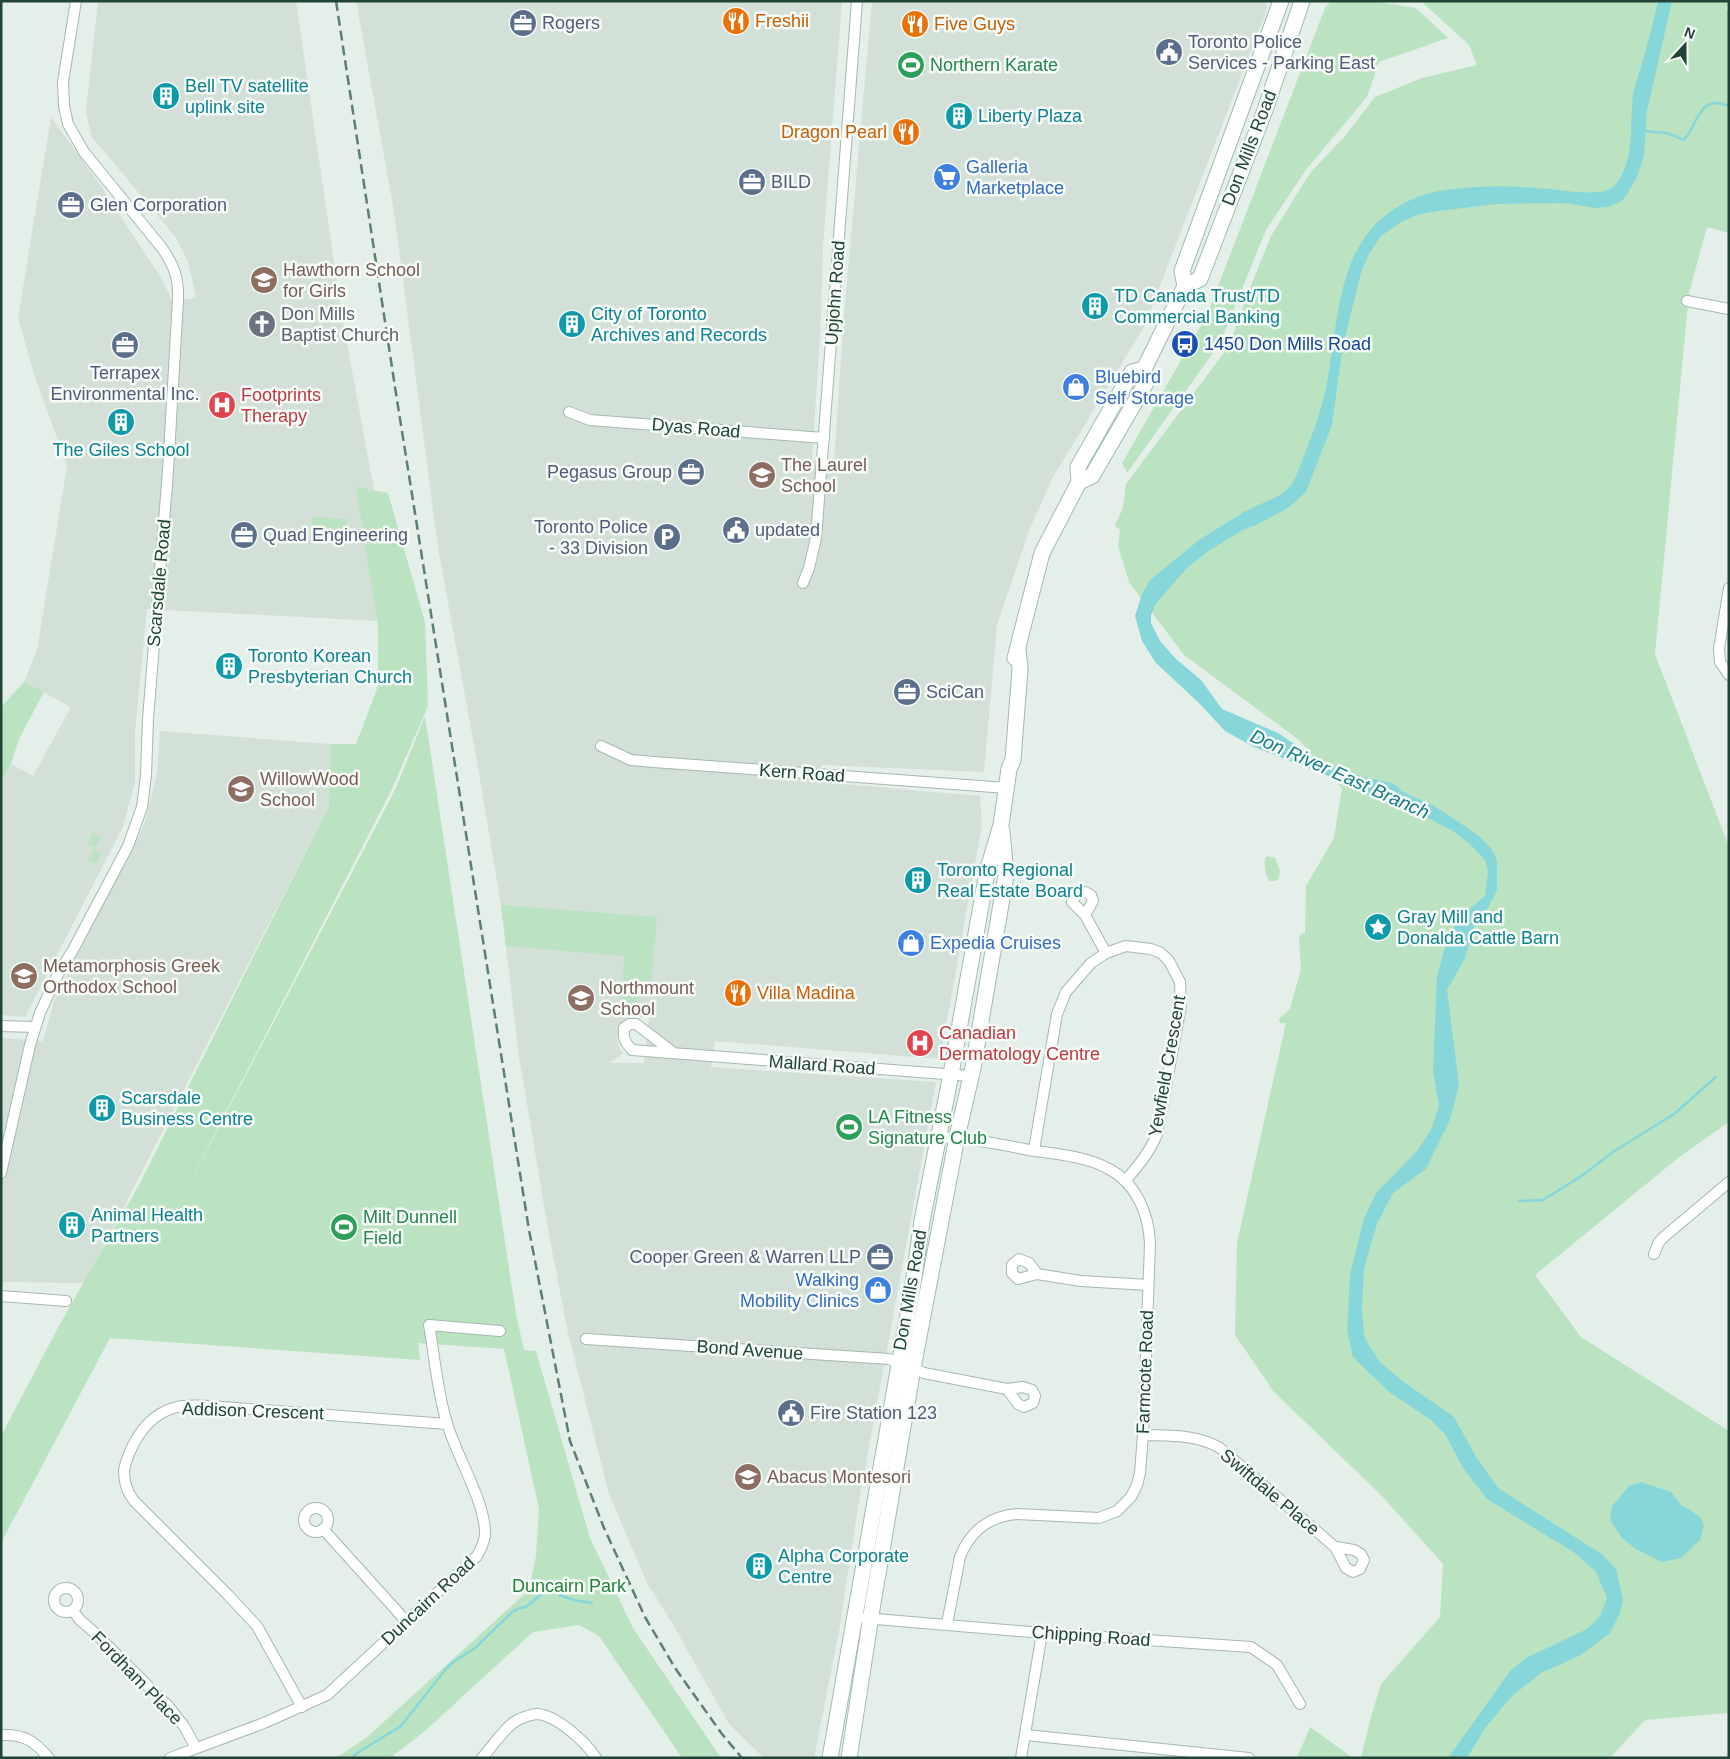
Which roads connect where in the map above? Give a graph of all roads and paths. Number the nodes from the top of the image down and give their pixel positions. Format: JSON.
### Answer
{"nodes":[{"id":1,"x":76,"y":1,"type":"edge"},
{"id":2,"x":858,"y":1,"type":"edge"},
{"id":3,"x":1281,"y":1,"type":"edge"},
{"id":4,"x":1302,"y":1,"type":"edge"},
{"id":5,"x":1236,"y":123,"type":"junction"},
{"id":6,"x":1255,"y":132,"type":"junction"},
{"id":7,"x":1200,"y":221,"type":"junction"},
{"id":8,"x":1219,"y":228,"type":"junction"},
{"id":9,"x":1185,"y":286,"type":"junction"},
{"id":10,"x":1687,"y":301,"type":"dead end"},
{"id":11,"x":1729,"y":309,"type":"edge"},
{"id":12,"x":570,"y":412,"type":"dead end"},
{"id":13,"x":824,"y":438,"type":"junction"},
{"id":14,"x":803,"y":583,"type":"dead end"},
{"id":15,"x":1729,"y":588,"type":"edge"},
{"id":16,"x":1729,"y":675,"type":"edge"},
{"id":17,"x":601,"y":746,"type":"dead end"},
{"id":18,"x":1007,"y":788,"type":"junction"},
{"id":19,"x":1001,"y":825,"type":"junction"},
{"id":20,"x":1085,"y":915,"type":"dead end"},
{"id":21,"x":1106,"y":953,"type":"junction"},
{"id":22,"x":1,"y":1026,"type":"edge"},
{"id":23,"x":35,"y":1027,"type":"junction"},
{"id":24,"x":674,"y":1053,"type":"junction"},
{"id":25,"x":951,"y":1074,"type":"junction"},
{"id":26,"x":971,"y":1076,"type":"junction"},
{"id":27,"x":938,"y":1137,"type":"junction"},
{"id":28,"x":957,"y":1138,"type":"junction"},
{"id":29,"x":1034,"y":1150,"type":"junction"},
{"id":30,"x":1,"y":1173,"type":"edge"},
{"id":31,"x":1125,"y":1181,"type":"junction"},
{"id":32,"x":1729,"y":1182,"type":"edge"},
{"id":33,"x":922,"y":1221,"type":"junction"},
{"id":34,"x":941,"y":1225,"type":"junction"},
{"id":35,"x":1654,"y":1254,"type":"dead end"},
{"id":36,"x":1038,"y":1274,"type":"dead end"},
{"id":37,"x":1148,"y":1285,"type":"junction"},
{"id":38,"x":912,"y":1291,"type":"junction"},
{"id":39,"x":928,"y":1294,"type":"junction"},
{"id":40,"x":1,"y":1296,"type":"edge"},
{"id":41,"x":66,"y":1301,"type":"dead end"},
{"id":42,"x":500,"y":1331,"type":"dead end"},
{"id":43,"x":586,"y":1339,"type":"dead end"},
{"id":44,"x":898,"y":1362,"type":"junction"},
{"id":45,"x":913,"y":1368,"type":"junction"},
{"id":46,"x":1007,"y":1389,"type":"dead end"},
{"id":47,"x":447,"y":1424,"type":"junction"},
{"id":48,"x":1143,"y":1435,"type":"junction"},
{"id":49,"x":323,"y":1529,"type":"dead end"},
{"id":50,"x":1335,"y":1547,"type":"dead end"},
{"id":51,"x":73,"y":1611,"type":"dead end"},
{"id":52,"x":854,"y":1617,"type":"junction"},
{"id":53,"x":871,"y":1618,"type":"junction"},
{"id":54,"x":406,"y":1621,"type":"junction"},
{"id":55,"x":948,"y":1624,"type":"junction"},
{"id":56,"x":1042,"y":1633,"type":"junction"},
{"id":57,"x":1300,"y":1704,"type":"dead end"},
{"id":58,"x":302,"y":1707,"type":"junction"},
{"id":59,"x":1026,"y":1735,"type":"junction"},
{"id":60,"x":1,"y":1736,"type":"edge"},
{"id":61,"x":196,"y":1748,"type":"junction"},
{"id":62,"x":1215,"y":1756,"type":"edge"},
{"id":63,"x":50,"y":1758,"type":"edge"},
{"id":64,"x":170,"y":1758,"type":"edge"},
{"id":65,"x":482,"y":1758,"type":"edge"},
{"id":66,"x":596,"y":1758,"type":"edge"},
{"id":67,"x":830,"y":1758,"type":"edge"},
{"id":68,"x":849,"y":1758,"type":"edge"},
{"id":69,"x":1021,"y":1758,"type":"edge"},
{"id":70,"x":1249,"y":1758,"type":"edge"}],
"edges":[{"from":1,"to":23,"type":"street","name":"Scarsdale Road"},
{"from":2,"to":13,"type":"street","name":"Upjohn Road"},
{"from":3,"to":5,"type":"main road","name":"Don Mills Road"},
{"from":4,"to":6,"type":"main road","name":"Don Mills Road"},
{"from":5,"to":6,"type":"main road"},
{"from":5,"to":7,"type":"main road","name":"Don Mills Road"},
{"from":6,"to":8,"type":"main road","name":"Don Mills Road"},
{"from":7,"to":8,"type":"main road"},
{"from":7,"to":9,"type":"main road","name":"Don Mills Road"},
{"from":8,"to":9,"type":"main road","name":"Don Mills Road"},
{"from":9,"to":18,"type":"main road","name":"Don Mills Road"},
{"from":10,"to":11,"type":"street"},
{"from":12,"to":13,"type":"street","name":"Dyas Road"},
{"from":13,"to":14,"type":"street","name":"Upjohn Road"},
{"from":15,"to":16,"type":"street"},
{"from":17,"to":18,"type":"street","name":"Kern Road"},
{"from":18,"to":19,"type":"main road","name":"Don Mills Road"},
{"from":19,"to":25,"type":"main road","name":"Don Mills Road"},
{"from":19,"to":26,"type":"main road","name":"Don Mills Road"},
{"from":20,"to":21,"type":"street"},
{"from":21,"to":29,"type":"street","name":"Yewfield Crescent"},
{"from":21,"to":31,"type":"street","name":"Yewfield Crescent"},
{"from":22,"to":23,"type":"street"},
{"from":23,"to":30,"type":"street","name":"Scarsdale Road"},
{"from":24,"to":24,"type":"street","name":"Mallard Road"},
{"from":24,"to":25,"type":"street","name":"Mallard Road"},
{"from":25,"to":26,"type":"street","name":"Mallard Road"},
{"from":25,"to":27,"type":"main road","name":"Don Mills Road"},
{"from":26,"to":28,"type":"main road","name":"Don Mills Road"},
{"from":27,"to":28,"type":"street","name":"Farmcote Road"},
{"from":27,"to":33,"type":"main road","name":"Don Mills Road"},
{"from":28,"to":29,"type":"street","name":"Farmcote Road"},
{"from":28,"to":34,"type":"main road","name":"Don Mills Road"},
{"from":29,"to":31,"type":"street","name":"Farmcote Road"},
{"from":31,"to":37,"type":"street","name":"Farmcote Road"},
{"from":32,"to":35,"type":"street"},
{"from":33,"to":34,"type":"main road"},
{"from":33,"to":38,"type":"main road","name":"Don Mills Road"},
{"from":34,"to":39,"type":"main road","name":"Don Mills Road"},
{"from":36,"to":37,"type":"street"},
{"from":37,"to":48,"type":"street","name":"Farmcote Road"},
{"from":38,"to":39,"type":"main road"},
{"from":38,"to":44,"type":"main road","name":"Don Mills Road"},
{"from":39,"to":45,"type":"main road","name":"Don Mills Road"},
{"from":40,"to":41,"type":"street"},
{"from":42,"to":47,"type":"street","name":"Duncairn Road"},
{"from":43,"to":44,"type":"street","name":"Bond Avenue"},
{"from":44,"to":45,"type":"street","name":"Bond Avenue"},
{"from":44,"to":52,"type":"main road","name":"Don Mills Road"},
{"from":45,"to":46,"type":"street","name":"Bond Avenue"},
{"from":45,"to":53,"type":"main road","name":"Don Mills Road"},
{"from":47,"to":54,"type":"street","name":"Duncairn Road"},
{"from":47,"to":58,"type":"street","name":"Addison Crescent"},
{"from":48,"to":50,"type":"street","name":"Swiftdale Place"},
{"from":48,"to":55,"type":"street","name":"Farmcote Road"},
{"from":49,"to":54,"type":"street"},
{"from":51,"to":61,"type":"street","name":"Fordham Place"},
{"from":52,"to":53,"type":"street","name":"Chipping Road"},
{"from":52,"to":67,"type":"main road","name":"Don Mills Road"},
{"from":53,"to":55,"type":"street","name":"Chipping Road"},
{"from":53,"to":68,"type":"main road","name":"Don Mills Road"},
{"from":54,"to":58,"type":"street","name":"Duncairn Road"},
{"from":55,"to":56,"type":"street","name":"Chipping Road"},
{"from":56,"to":57,"type":"street","name":"Chipping Road"},
{"from":56,"to":59,"type":"street"},
{"from":58,"to":61,"type":"street","name":"Duncairn Road"},
{"from":59,"to":62,"type":"street"},
{"from":59,"to":69,"type":"street"},
{"from":60,"to":63,"type":"street"},
{"from":61,"to":64,"type":"street","name":"Duncairn Road"},
{"from":62,"to":70,"type":"street"},
{"from":65,"to":66,"type":"street"}]}
